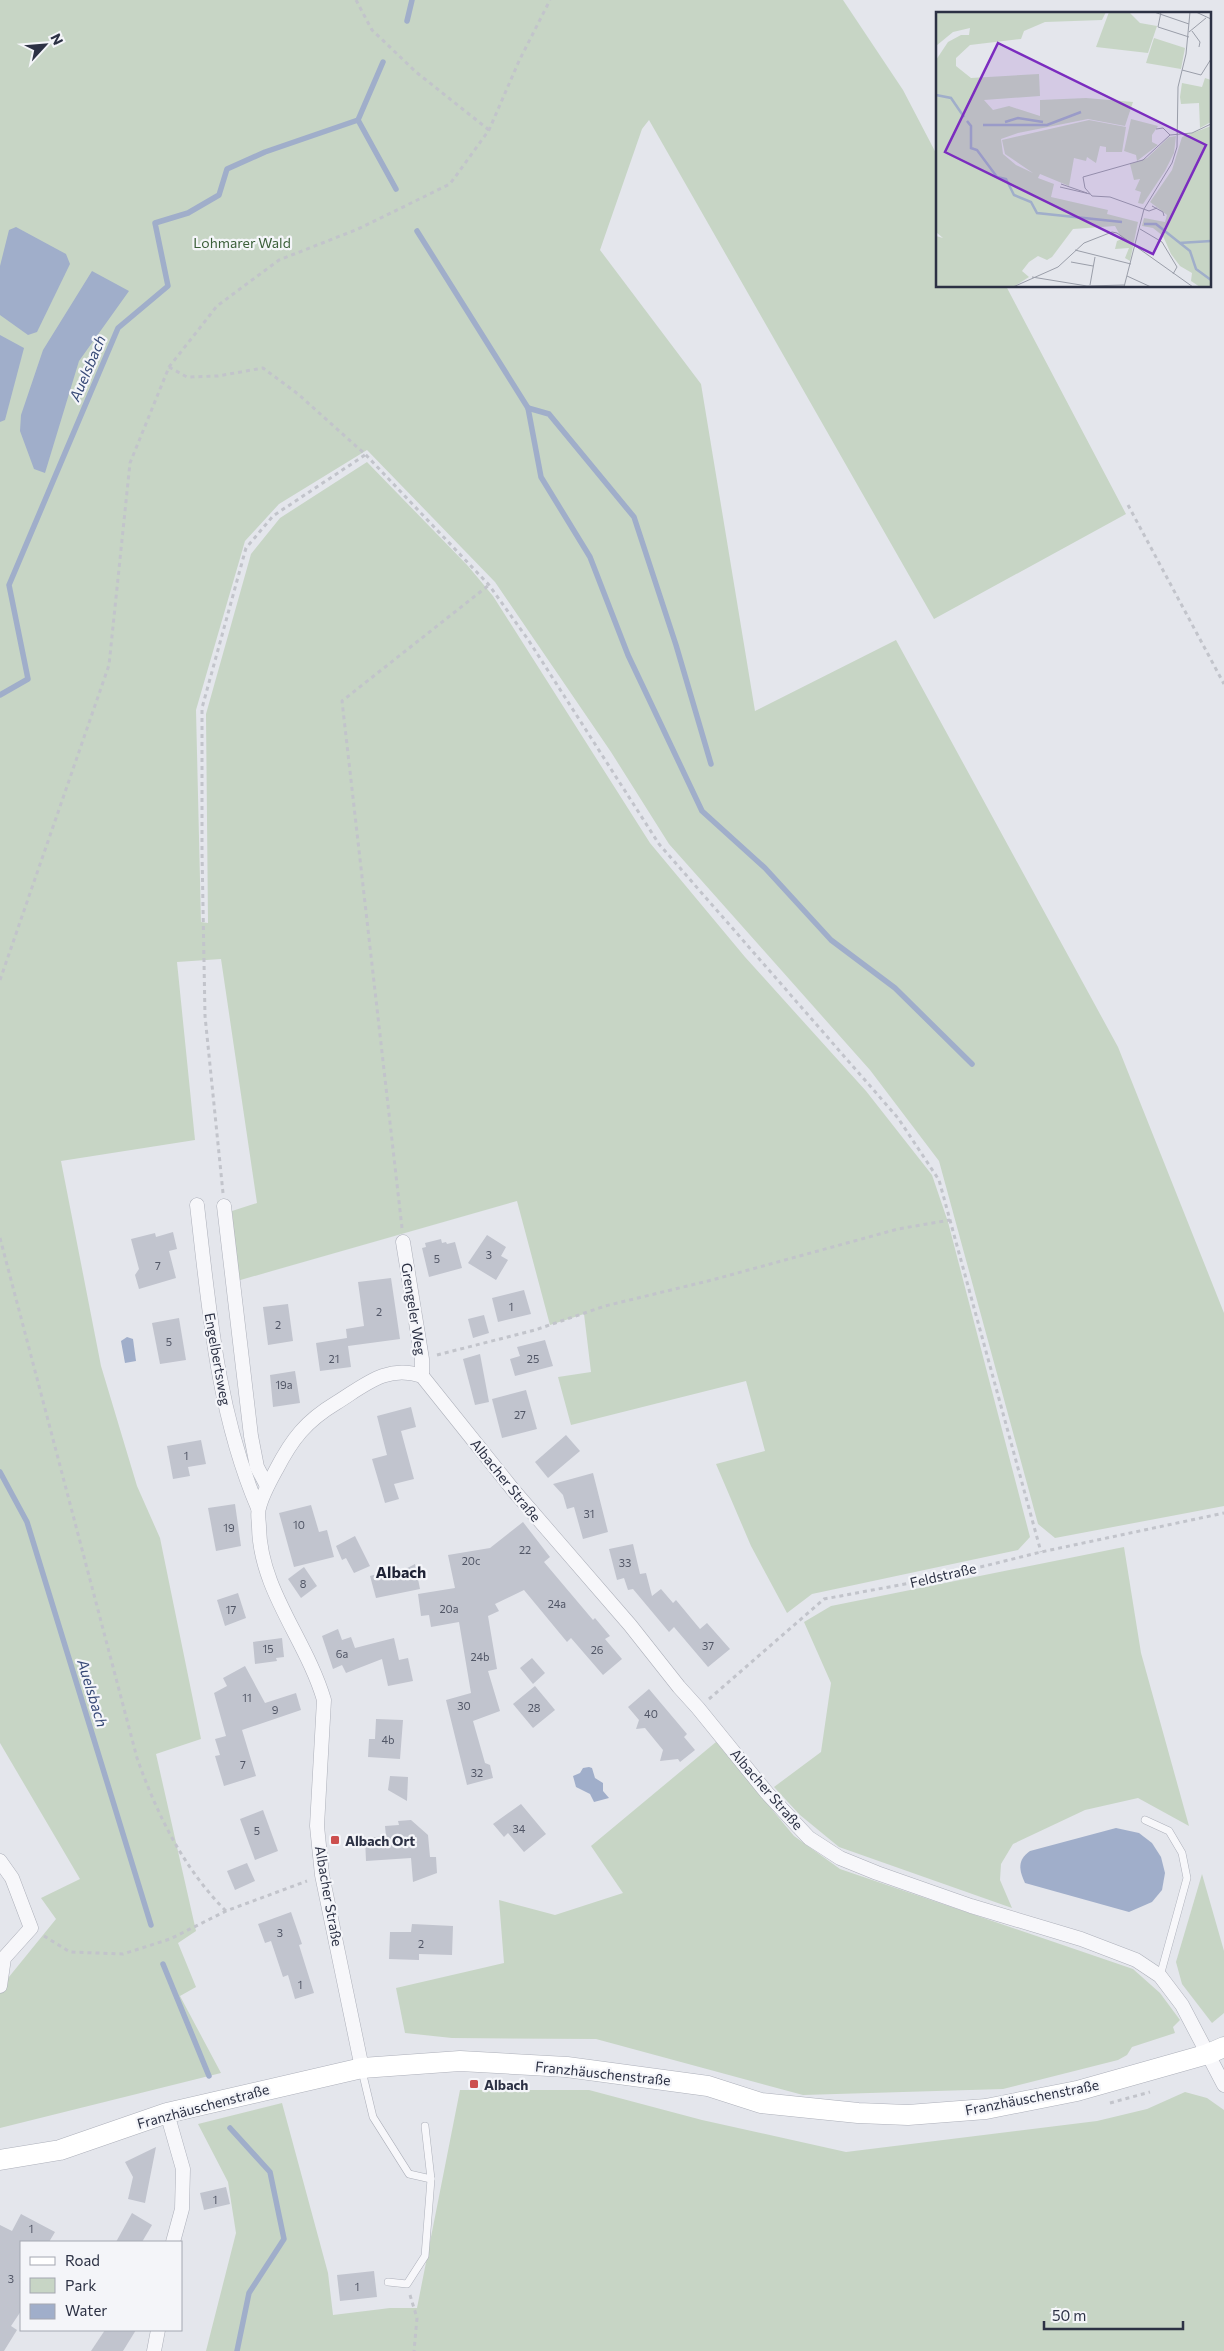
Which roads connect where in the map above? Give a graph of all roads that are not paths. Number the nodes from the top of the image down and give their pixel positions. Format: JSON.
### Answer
{"nodes":[{"id":1,"x":197,"y":1205,"type":"dead end"},
{"id":2,"x":224,"y":1206,"type":"road end"},
{"id":3,"x":403,"y":1242,"type":"road end"},
{"id":4,"x":422,"y":1376,"type":"junction"},
{"id":5,"x":268,"y":1486,"type":"junction"},
{"id":6,"x":258,"y":1508,"type":"junction"},
{"id":7,"x":1145,"y":1820,"type":"dead end"},
{"id":8,"x":0,"y":1861,"type":"edge"},
{"id":9,"x":1160,"y":1976,"type":"junction"},
{"id":10,"x":0,"y":1986,"type":"edge"},
{"id":11,"x":1216,"y":2051,"type":"edge"},
{"id":12,"x":362,"y":2068,"type":"junction"},
{"id":13,"x":1224,"y":2085,"type":"edge"},
{"id":14,"x":167,"y":2113,"type":"junction"},
{"id":15,"x":425,"y":2126,"type":"dead end"},
{"id":16,"x":0,"y":2160,"type":"edge"},
{"id":17,"x":431,"y":2179,"type":"junction"},
{"id":18,"x":173,"y":2241,"type":"edge"},
{"id":19,"x":388,"y":2282,"type":"dead end"},
{"id":20,"x":158,"y":2331,"type":"edge"},
{"id":21,"x":154,"y":2351,"type":"edge"}],
"edges":[{"from":1,"to":6,"type":"street","name":"Engelbertsweg"},
{"from":2,"to":5,"type":"street","name":"Engelbertsweg"},
{"from":3,"to":4,"type":"street","name":"Grengeler Weg"},
{"from":4,"to":5,"type":"street","name":"Albacher Straße"},
{"from":4,"to":9,"type":"street","name":"Albacher Straße"},
{"from":5,"to":6,"type":"street","name":"Albacher Straße"},
{"from":6,"to":12,"type":"street","name":"Albacher Straße"},
{"from":7,"to":9,"type":"lane"},
{"from":8,"to":10,"type":"street"},
{"from":9,"to":11,"type":"street","name":"Albacher Straße"},
{"from":11,"to":12,"type":"street","name":"Franzhäuschenstraße"},
{"from":11,"to":13,"type":"street","name":"Albacher Straße"},
{"from":12,"to":14,"type":"street","name":"Franzhäuschenstraße"},
{"from":12,"to":17,"type":"lane"},
{"from":14,"to":16,"type":"street","name":"Franzhäuschenstraße"},
{"from":14,"to":18,"type":"street"},
{"from":15,"to":17,"type":"lane"},
{"from":17,"to":19,"type":"lane"},
{"from":20,"to":21,"type":"street"}]}
